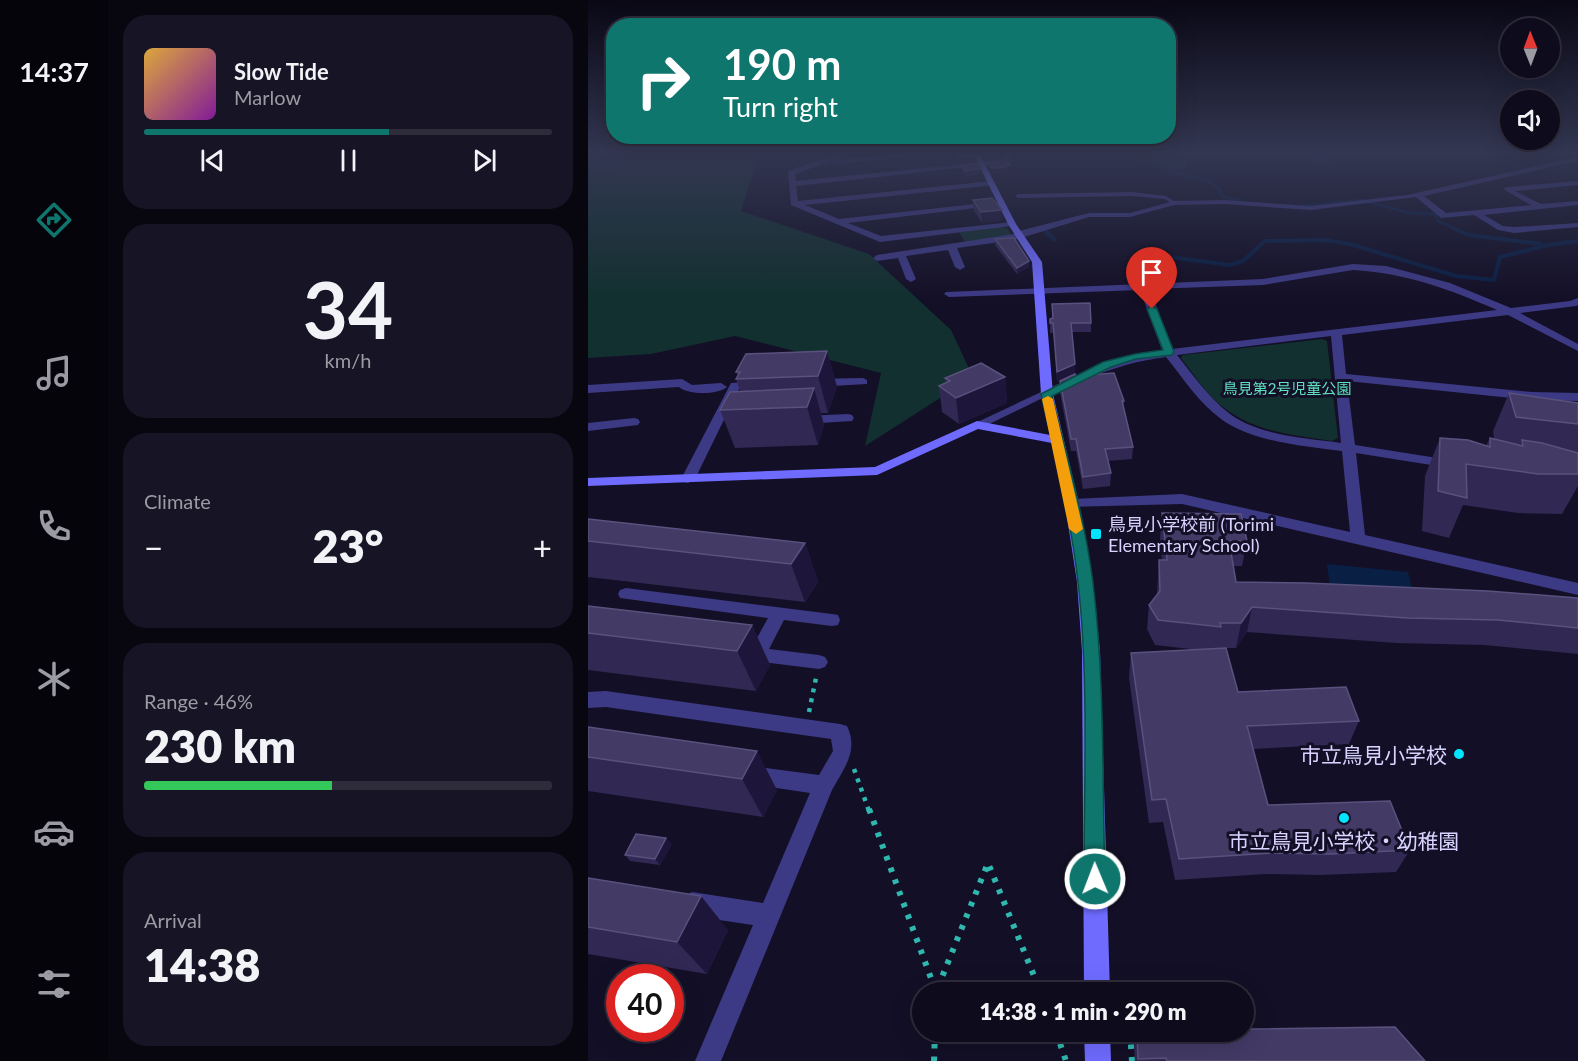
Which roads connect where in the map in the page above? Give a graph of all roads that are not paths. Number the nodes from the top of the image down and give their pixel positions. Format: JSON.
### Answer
{"nodes":[{"id":1,"x":819,"y":201,"type":"edge"},
{"id":2,"x":1170,"y":201,"type":"edge"},
{"id":3,"x":1367,"y":201,"type":"edge"},
{"id":4,"x":1427,"y":201,"type":"edge"},
{"id":5,"x":1528,"y":201,"type":"edge"},
{"id":6,"x":794,"y":203,"type":"joint"},
{"id":7,"x":1002,"y":203,"type":"joint"},
{"id":8,"x":1174,"y":203,"type":"junction"},
{"id":9,"x":1578,"y":203,"type":"edge"},
{"id":10,"x":1540,"y":207,"type":"junction"},
{"id":11,"x":1477,"y":214,"type":"junction"},
{"id":12,"x":838,"y":222,"type":"junction"},
{"id":13,"x":1012,"y":224,"type":"junction"},
{"id":14,"x":1578,"y":225,"type":"edge"},
{"id":15,"x":1019,"y":235,"type":"junction"},
{"id":16,"x":952,"y":248,"type":"junction"},
{"id":17,"x":901,"y":255,"type":"junction"},
{"id":18,"x":877,"y":258,"type":"dead end"},
{"id":19,"x":960,"y":267,"type":"dead end"},
{"id":20,"x":911,"y":279,"type":"dead end"},
{"id":21,"x":1144,"y":287,"type":"junction"},
{"id":22,"x":1040,"y":291,"type":"junction"},
{"id":23,"x":949,"y":294,"type":"dead end"},
{"id":24,"x":1578,"y":301,"type":"edge"},
{"id":25,"x":1508,"y":311,"type":"junction"},
{"id":26,"x":1336,"y":332,"type":"junction"},
{"id":27,"x":1578,"y":348,"type":"edge"},
{"id":28,"x":1168,"y":352,"type":"junction"},
{"id":29,"x":1341,"y":377,"type":"junction"},
{"id":30,"x":863,"y":382,"type":"dead end"},
{"id":31,"x":805,"y":384,"type":"edge"},
{"id":32,"x":770,"y":385,"type":"edge"},
{"id":33,"x":721,"y":387,"type":"dead end"},
{"id":34,"x":588,"y":389,"type":"edge"},
{"id":35,"x":1047,"y":394,"type":"junction"},
{"id":36,"x":1578,"y":397,"type":"edge"},
{"id":37,"x":848,"y":418,"type":"dead end"},
{"id":38,"x":788,"y":421,"type":"edge"},
{"id":39,"x":634,"y":422,"type":"dead end"},
{"id":40,"x":977,"y":426,"type":"junction"},
{"id":41,"x":588,"y":427,"type":"edge"},
{"id":42,"x":1056,"y":440,"type":"junction"},
{"id":43,"x":1348,"y":448,"type":"junction"},
{"id":44,"x":1463,"y":466,"type":"edge"},
{"id":45,"x":688,"y":479,"type":"junction"},
{"id":46,"x":588,"y":482,"type":"edge"},
{"id":47,"x":1071,"y":504,"type":"junction"},
{"id":48,"x":1358,"y":538,"type":"junction"},
{"id":49,"x":1578,"y":589,"type":"edge"},
{"id":50,"x":626,"y":594,"type":"dead end"},
{"id":51,"x":665,"y":599,"type":"junction"},
{"id":52,"x":779,"y":613,"type":"junction"},
{"id":53,"x":653,"y":615,"type":"edge"},
{"id":54,"x":832,"y":620,"type":"dead end"},
{"id":55,"x":735,"y":651,"type":"edge"},
{"id":56,"x":757,"y":654,"type":"junction"},
{"id":57,"x":819,"y":662,"type":"dead end"},
{"id":58,"x":588,"y":700,"type":"edge"},
{"id":59,"x":729,"y":772,"type":"edge"},
{"id":60,"x":824,"y":785,"type":"junction"},
{"id":61,"x":668,"y":900,"type":"edge"},
{"id":62,"x":770,"y":916,"type":"junction"},
{"id":63,"x":1097,"y":982,"type":"edge"},
{"id":64,"x":1097,"y":1042,"type":"edge"},
{"id":65,"x":708,"y":1061,"type":"edge"},
{"id":66,"x":1098,"y":1061,"type":"edge"}],
"edges":[{"from":1,"to":6,"type":"street"},
{"from":2,"to":8,"type":"lane"},
{"from":3,"to":8,"type":"street"},
{"from":4,"to":11,"type":"street"},
{"from":5,"to":10,"type":"street"},
{"from":6,"to":12,"type":"street"},
{"from":7,"to":12,"type":"street"},
{"from":7,"to":13,"type":"street"},
{"from":8,"to":15,"type":"street"},
{"from":9,"to":10,"type":"street"},
{"from":10,"to":11,"type":"street"},
{"from":11,"to":14,"type":"street"},
{"from":12,"to":13,"type":"street"},
{"from":13,"to":15,"type":"street"},
{"from":15,"to":16,"type":"street"},
{"from":15,"to":22,"type":"street"},
{"from":16,"to":17,"type":"street"},
{"from":16,"to":19,"type":"street"},
{"from":17,"to":18,"type":"street"},
{"from":17,"to":20,"type":"street"},
{"from":21,"to":22,"type":"street"},
{"from":21,"to":25,"type":"street"},
{"from":21,"to":28,"type":"street"},
{"from":22,"to":23,"type":"street"},
{"from":22,"to":35,"type":"street"},
{"from":24,"to":25,"type":"street"},
{"from":25,"to":26,"type":"street"},
{"from":25,"to":27,"type":"street"},
{"from":26,"to":28,"type":"street"},
{"from":26,"to":29,"type":"street"},
{"from":28,"to":35,"type":"street"},
{"from":28,"to":43,"type":"street"},
{"from":29,"to":36,"type":"street"},
{"from":29,"to":43,"type":"street"},
{"from":30,"to":31,"type":"street"},
{"from":32,"to":45,"type":"street"},
{"from":33,"to":34,"type":"street"},
{"from":35,"to":40,"type":"street"},
{"from":35,"to":42,"type":"street"},
{"from":37,"to":38,"type":"street"},
{"from":39,"to":41,"type":"street"},
{"from":40,"to":42,"type":"street"},
{"from":40,"to":45,"type":"street"},
{"from":42,"to":47,"type":"street"},
{"from":43,"to":44,"type":"street"},
{"from":43,"to":48,"type":"street"},
{"from":45,"to":46,"type":"street"},
{"from":47,"to":48,"type":"street"},
{"from":47,"to":63,"type":"street"},
{"from":48,"to":49,"type":"street"},
{"from":50,"to":51,"type":"street"},
{"from":51,"to":52,"type":"street"},
{"from":51,"to":53,"type":"street"},
{"from":52,"to":54,"type":"street"},
{"from":52,"to":56,"type":"street"},
{"from":55,"to":56,"type":"street"},
{"from":56,"to":57,"type":"street"},
{"from":58,"to":60,"type":"street"},
{"from":59,"to":60,"type":"street"},
{"from":60,"to":62,"type":"street"},
{"from":61,"to":62,"type":"street"},
{"from":62,"to":65,"type":"street"},
{"from":64,"to":66,"type":"street"}]}
